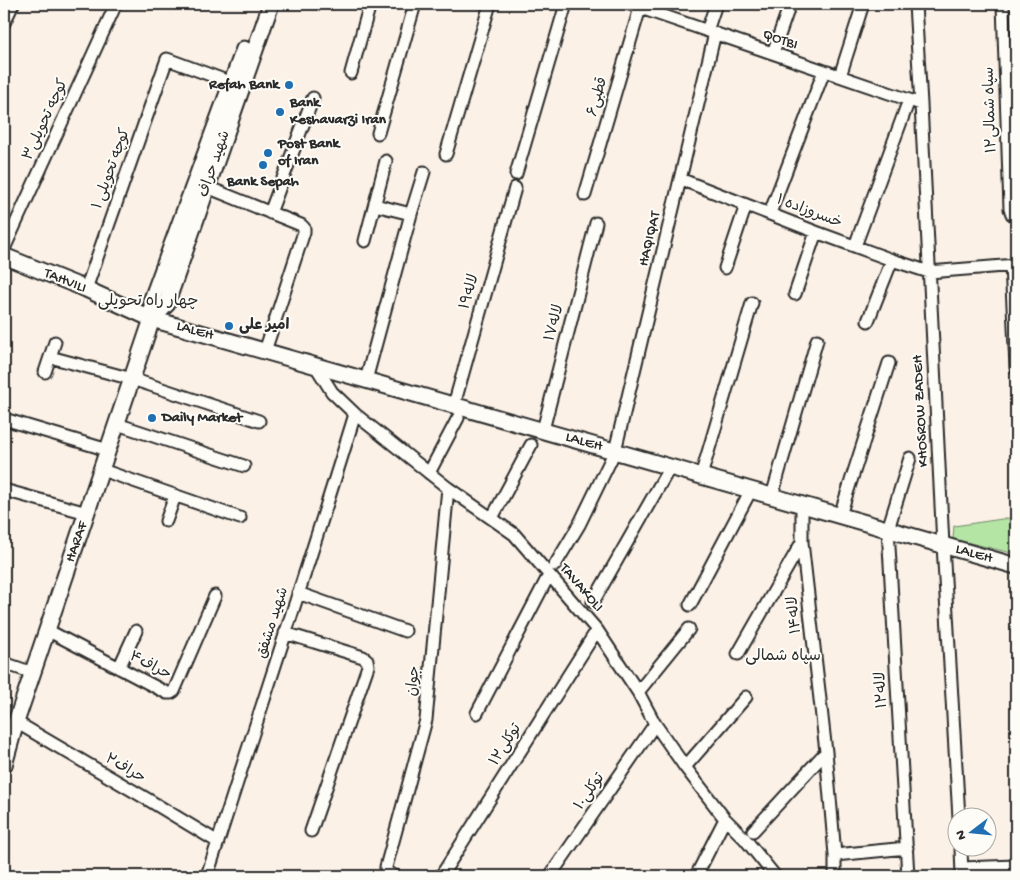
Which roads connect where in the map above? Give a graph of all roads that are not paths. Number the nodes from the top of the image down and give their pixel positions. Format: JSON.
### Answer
{"nodes":[{"id":1,"x":116,"y":4,"type":"edge"},
{"id":2,"x":260,"y":4,"type":"edge"},
{"id":3,"x":271,"y":4,"type":"edge"},
{"id":4,"x":370,"y":4,"type":"edge"},
{"id":5,"x":414,"y":4,"type":"edge"},
{"id":6,"x":490,"y":4,"type":"edge"},
{"id":7,"x":566,"y":4,"type":"edge"},
{"id":8,"x":629,"y":4,"type":"edge"},
{"id":9,"x":716,"y":4,"type":"edge"},
{"id":10,"x":790,"y":4,"type":"edge"},
{"id":11,"x":863,"y":4,"type":"edge"},
{"id":12,"x":915,"y":4,"type":"edge"},
{"id":13,"x":1003,"y":4,"type":"edge"},
{"id":14,"x":10,"y":5,"type":"edge"},
{"id":15,"x":640,"y":8,"type":"junction"},
{"id":16,"x":4,"y":23,"type":"edge"},
{"id":17,"x":711,"y":32,"type":"junction"},
{"id":18,"x":774,"y":53,"type":"junction"},
{"id":19,"x":824,"y":71,"type":"junction"},
{"id":20,"x":351,"y":74,"type":"dead end"},
{"id":21,"x":840,"y":76,"type":"junction"},
{"id":22,"x":232,"y":83,"type":"junction"},
{"id":23,"x":313,"y":98,"type":"dead end"},
{"id":24,"x":909,"y":100,"type":"junction"},
{"id":25,"x":922,"y":104,"type":"junction"},
{"id":26,"x":378,"y":133,"type":"dead end"},
{"id":27,"x":446,"y":154,"type":"dead end"},
{"id":28,"x":386,"y":161,"type":"dead end"},
{"id":29,"x":424,"y":172,"type":"dead end"},
{"id":30,"x":516,"y":174,"type":"dead end"},
{"id":31,"x":680,"y":179,"type":"junction"},
{"id":32,"x":207,"y":187,"type":"junction"},
{"id":33,"x":514,"y":188,"type":"dead end"},
{"id":34,"x":585,"y":195,"type":"dead end"},
{"id":35,"x":375,"y":205,"type":"junction"},
{"id":36,"x":746,"y":205,"type":"junction"},
{"id":37,"x":270,"y":213,"type":"junction"},
{"id":38,"x":770,"y":213,"type":"junction"},
{"id":39,"x":411,"y":214,"type":"junction"},
{"id":40,"x":1014,"y":214,"type":"edge"},
{"id":41,"x":596,"y":223,"type":"dead end"},
{"id":42,"x":816,"y":232,"type":"junction"},
{"id":43,"x":365,"y":241,"type":"dead end"},
{"id":44,"x":855,"y":246,"type":"junction"},
{"id":45,"x":179,"y":247,"type":"junction"},
{"id":46,"x":4,"y":248,"type":"edge"},
{"id":47,"x":4,"y":256,"type":"edge"},
{"id":48,"x":892,"y":260,"type":"junction"},
{"id":49,"x":1014,"y":265,"type":"edge"},
{"id":50,"x":725,"y":268,"type":"dead end"},
{"id":51,"x":929,"y":272,"type":"junction"},
{"id":52,"x":86,"y":289,"type":"junction"},
{"id":53,"x":795,"y":294,"type":"dead end"},
{"id":54,"x":752,"y":303,"type":"dead end"},
{"id":55,"x":152,"y":319,"type":"junction"},
{"id":56,"x":868,"y":321,"type":"dead end"},
{"id":57,"x":817,"y":340,"type":"dead end"},
{"id":58,"x":55,"y":342,"type":"dead end"},
{"id":59,"x":265,"y":351,"type":"junction"},
{"id":60,"x":50,"y":357,"type":"junction"},
{"id":61,"x":889,"y":363,"type":"dead end"},
{"id":62,"x":315,"y":365,"type":"junction"},
{"id":63,"x":1016,"y":368,"type":"edge"},
{"id":64,"x":45,"y":372,"type":"dead end"},
{"id":65,"x":132,"y":379,"type":"junction"},
{"id":66,"x":366,"y":380,"type":"junction"},
{"id":67,"x":456,"y":412,"type":"junction"},
{"id":68,"x":355,"y":414,"type":"junction"},
{"id":69,"x":4,"y":419,"type":"edge"},
{"id":70,"x":259,"y":421,"type":"dead end"},
{"id":71,"x":118,"y":424,"type":"junction"},
{"id":72,"x":543,"y":430,"type":"junction"},
{"id":73,"x":531,"y":445,"type":"dead end"},
{"id":74,"x":108,"y":450,"type":"junction"},
{"id":75,"x":615,"y":451,"type":"junction"},
{"id":76,"x":910,"y":458,"type":"dead end"},
{"id":77,"x":244,"y":466,"type":"dead end"},
{"id":78,"x":670,"y":467,"type":"junction"},
{"id":79,"x":102,"y":470,"type":"junction"},
{"id":80,"x":429,"y":474,"type":"junction"},
{"id":81,"x":701,"y":476,"type":"junction"},
{"id":82,"x":448,"y":488,"type":"junction"},
{"id":83,"x":4,"y":490,"type":"edge"},
{"id":84,"x":751,"y":490,"type":"junction"},
{"id":85,"x":176,"y":496,"type":"junction"},
{"id":86,"x":772,"y":496,"type":"junction"},
{"id":87,"x":802,"y":504,"type":"junction"},
{"id":88,"x":87,"y":513,"type":"junction"},
{"id":89,"x":840,"y":515,"type":"junction"},
{"id":90,"x":240,"y":518,"type":"dead end"},
{"id":91,"x":492,"y":518,"type":"junction"},
{"id":92,"x":166,"y":521,"type":"dead end"},
{"id":93,"x":888,"y":529,"type":"junction"},
{"id":94,"x":802,"y":542,"type":"junction"},
{"id":95,"x":943,"y":545,"type":"junction"},
{"id":96,"x":1016,"y":566,"type":"edge"},
{"id":97,"x":552,"y":570,"type":"junction"},
{"id":98,"x":298,"y":593,"type":"junction"},
{"id":99,"x":216,"y":596,"type":"dead end"},
{"id":100,"x":593,"y":602,"type":"dead end"},
{"id":101,"x":690,"y":605,"type":"dead end"},
{"id":102,"x":689,"y":629,"type":"dead end"},
{"id":103,"x":47,"y":630,"type":"junction"},
{"id":104,"x":597,"y":630,"type":"junction"},
{"id":105,"x":136,"y":631,"type":"dead end"},
{"id":106,"x":405,"y":631,"type":"dead end"},
{"id":107,"x":285,"y":633,"type":"junction"},
{"id":108,"x":738,"y":654,"type":"dead end"},
{"id":109,"x":4,"y":663,"type":"edge"},
{"id":110,"x":119,"y":668,"type":"junction"},
{"id":111,"x":33,"y":673,"type":"junction"},
{"id":112,"x":638,"y":692,"type":"junction"},
{"id":113,"x":746,"y":697,"type":"dead end"},
{"id":114,"x":477,"y":713,"type":"dead end"},
{"id":115,"x":16,"y":722,"type":"junction"},
{"id":116,"x":655,"y":724,"type":"junction"},
{"id":117,"x":826,"y":752,"type":"junction"},
{"id":118,"x":4,"y":765,"type":"edge"},
{"id":119,"x":684,"y":767,"type":"junction"},
{"id":120,"x":958,"y":808,"type":"edge"},
{"id":121,"x":725,"y":819,"type":"junction"},
{"id":122,"x":311,"y":831,"type":"dead end"},
{"id":123,"x":753,"y":831,"type":"dead end"},
{"id":124,"x":218,"y":842,"type":"junction"},
{"id":125,"x":907,"y":848,"type":"junction"},
{"id":126,"x":835,"y":855,"type":"junction"},
{"id":127,"x":961,"y":858,"type":"edge"},
{"id":128,"x":1016,"y":866,"type":"edge"},
{"id":129,"x":962,"y":872,"type":"edge"},
{"id":130,"x":390,"y":874,"type":"edge"},
{"id":131,"x":207,"y":876,"type":"edge"},
{"id":132,"x":442,"y":876,"type":"edge"},
{"id":133,"x":550,"y":876,"type":"edge"},
{"id":134,"x":696,"y":876,"type":"edge"},
{"id":135,"x":775,"y":876,"type":"edge"},
{"id":136,"x":835,"y":876,"type":"edge"},
{"id":137,"x":908,"y":876,"type":"edge"}],
"edges":[{"from":1,"to":46,"type":"street","name":"کوچه تحویلی۳"},
{"from":2,"to":22,"type":"main road"},
{"from":3,"to":32,"type":"main road","name":"شهید حراف"},
{"from":4,"to":20,"type":"street"},
{"from":5,"to":26,"type":"street"},
{"from":6,"to":27,"type":"street"},
{"from":7,"to":30,"type":"street"},
{"from":8,"to":15,"type":"street","name":"QOTBI"},
{"from":9,"to":17,"type":"street","name":"HAQIQAT"},
{"from":10,"to":18,"type":"street"},
{"from":11,"to":21,"type":"street"},
{"from":12,"to":25,"type":"street","name":"KHOSROW ZADEH"},
{"from":13,"to":40,"type":"street","name":"سپاه شمالی۱۲"},
{"from":14,"to":16,"type":"street"},
{"from":15,"to":17,"type":"street","name":"QOTBI"},
{"from":15,"to":34,"type":"street","name":"قطبی۶"},
{"from":17,"to":18,"type":"street","name":"QOTBI"},
{"from":17,"to":31,"type":"street","name":"HAQIQAT"},
{"from":18,"to":19,"type":"street","name":"QOTBI"},
{"from":19,"to":21,"type":"street","name":"QOTBI"},
{"from":19,"to":38,"type":"street"},
{"from":21,"to":24,"type":"street","name":"QOTBI"},
{"from":22,"to":45,"type":"main road"},
{"from":22,"to":52,"type":"street","name":"کوچه تحویلی ۱"},
{"from":23,"to":37,"type":"street"},
{"from":24,"to":25,"type":"street","name":"QOTBI"},
{"from":24,"to":44,"type":"street"},
{"from":25,"to":51,"type":"street","name":"KHOSROW ZADEH"},
{"from":28,"to":35,"type":"street"},
{"from":29,"to":39,"type":"street"},
{"from":31,"to":36,"type":"street","name":"خسروزاده ۱"},
{"from":31,"to":75,"type":"street","name":"HAQIQAT"},
{"from":32,"to":37,"type":"street"},
{"from":32,"to":45,"type":"main road","name":"شهید حراف"},
{"from":33,"to":67,"type":"street","name":"لاله۱۹"},
{"from":35,"to":39,"type":"street"},
{"from":35,"to":43,"type":"street"},
{"from":36,"to":38,"type":"street","name":"خسروزاده ۱"},
{"from":36,"to":50,"type":"street"},
{"from":37,"to":59,"type":"street"},
{"from":38,"to":42,"type":"street","name":"خسروزاده ۱"},
{"from":39,"to":66,"type":"street"},
{"from":41,"to":72,"type":"street","name":"لاله۱۷"},
{"from":42,"to":44,"type":"street","name":"خسروزاده ۱"},
{"from":42,"to":53,"type":"street"},
{"from":44,"to":48,"type":"street","name":"خسروزاده ۱"},
{"from":45,"to":55,"type":"main road","name":"HARAF"},
{"from":47,"to":52,"type":"main road","name":"TAHVILI"},
{"from":48,"to":51,"type":"street","name":"خسروزاده ۱"},
{"from":48,"to":56,"type":"street"},
{"from":49,"to":51,"type":"street"},
{"from":49,"to":63,"type":"street"},
{"from":51,"to":95,"type":"street","name":"KHOSROW ZADEH"},
{"from":52,"to":55,"type":"main road","name":"TAHVILI"},
{"from":54,"to":81,"type":"street"},
{"from":55,"to":59,"type":"main road","name":"LALEH"},
{"from":55,"to":65,"type":"main road","name":"HARAF"},
{"from":57,"to":86,"type":"street"},
{"from":58,"to":60,"type":"street"},
{"from":59,"to":62,"type":"main road","name":"LALEH"},
{"from":60,"to":64,"type":"street"},
{"from":60,"to":65,"type":"street"},
{"from":61,"to":89,"type":"street"},
{"from":62,"to":66,"type":"main road","name":"LALEH"},
{"from":62,"to":68,"type":"street","name":"TAVAKOLI"},
{"from":65,"to":70,"type":"street"},
{"from":65,"to":71,"type":"main road","name":"HARAF"},
{"from":66,"to":67,"type":"main road","name":"LALEH"},
{"from":67,"to":72,"type":"main road","name":"LALEH"},
{"from":67,"to":80,"type":"street","name":"لاله۱۹"},
{"from":68,"to":80,"type":"street","name":"TAVAKOLI"},
{"from":68,"to":98,"type":"street","name":"شهید مشفق"},
{"from":69,"to":74,"type":"street"},
{"from":71,"to":74,"type":"main road","name":"HARAF"},
{"from":71,"to":77,"type":"street"},
{"from":72,"to":75,"type":"main road","name":"LALEH"},
{"from":73,"to":91,"type":"street"},
{"from":74,"to":79,"type":"main road","name":"HARAF"},
{"from":75,"to":78,"type":"main road","name":"LALEH"},
{"from":75,"to":97,"type":"street","name":"HAQIQAT"},
{"from":76,"to":93,"type":"street"},
{"from":78,"to":81,"type":"main road","name":"LALEH"},
{"from":78,"to":100,"type":"street"},
{"from":79,"to":85,"type":"street"},
{"from":79,"to":88,"type":"main road","name":"HARAF"},
{"from":80,"to":82,"type":"street","name":"TAVAKOLI"},
{"from":81,"to":84,"type":"main road","name":"LALEH"},
{"from":82,"to":91,"type":"street","name":"TAVAKOLI"},
{"from":82,"to":130,"type":"street","name":"جوان"},
{"from":83,"to":88,"type":"street"},
{"from":84,"to":86,"type":"main road","name":"LALEH"},
{"from":84,"to":101,"type":"street"},
{"from":85,"to":90,"type":"street"},
{"from":85,"to":92,"type":"street"},
{"from":86,"to":87,"type":"main road","name":"LALEH"},
{"from":87,"to":89,"type":"main road","name":"LALEH"},
{"from":87,"to":94,"type":"street","name":"لاله۱۴"},
{"from":88,"to":103,"type":"main road","name":"HARAF"},
{"from":89,"to":93,"type":"main road","name":"LALEH"},
{"from":91,"to":97,"type":"street","name":"TAVAKOLI"},
{"from":93,"to":95,"type":"main road","name":"LALEH"},
{"from":93,"to":125,"type":"street","name":"لاله۱۲"},
{"from":94,"to":108,"type":"street"},
{"from":94,"to":117,"type":"street","name":"لاله۱۴"},
{"from":95,"to":96,"type":"main road","name":"LALEH"},
{"from":95,"to":120,"type":"street","name":"KHOSROW ZADEH"},
{"from":97,"to":104,"type":"street","name":"TAVAKOLI"},
{"from":97,"to":114,"type":"street","name":"HAQIQAT"},
{"from":98,"to":106,"type":"street"},
{"from":98,"to":107,"type":"street","name":"شهید مشفق"},
{"from":99,"to":110,"type":"street","name":"حراف۴"},
{"from":102,"to":112,"type":"street"},
{"from":103,"to":110,"type":"street","name":"حراف۴"},
{"from":103,"to":111,"type":"main road","name":"HARAF"},
{"from":104,"to":112,"type":"street","name":"TAVAKOLI"},
{"from":104,"to":132,"type":"street","name":"توکلی۱۲"},
{"from":105,"to":110,"type":"street"},
{"from":107,"to":122,"type":"street"},
{"from":107,"to":124,"type":"street","name":"شهید مشفق"},
{"from":109,"to":111,"type":"street"},
{"from":111,"to":115,"type":"main road","name":"HARAF"},
{"from":112,"to":116,"type":"street","name":"TAVAKOLI"},
{"from":113,"to":119,"type":"street"},
{"from":115,"to":118,"type":"main road","name":"HARAF"},
{"from":115,"to":124,"type":"street","name":"حراف۲"},
{"from":116,"to":119,"type":"street","name":"TAVAKOLI"},
{"from":116,"to":133,"type":"street","name":"۱۰توکلی"},
{"from":117,"to":123,"type":"street"},
{"from":117,"to":126,"type":"street","name":"لاله۱۴"},
{"from":119,"to":121,"type":"street","name":"TAVAKOLI"},
{"from":121,"to":134,"type":"street"},
{"from":121,"to":135,"type":"street","name":"TAVAKOLI"},
{"from":124,"to":131,"type":"street","name":"شهید مشفق"},
{"from":125,"to":126,"type":"street"},
{"from":125,"to":137,"type":"street","name":"لاله۱۲"},
{"from":126,"to":136,"type":"street","name":"لاله۱۴"},
{"from":127,"to":129,"type":"street"},
{"from":128,"to":129,"type":"street"}]}
